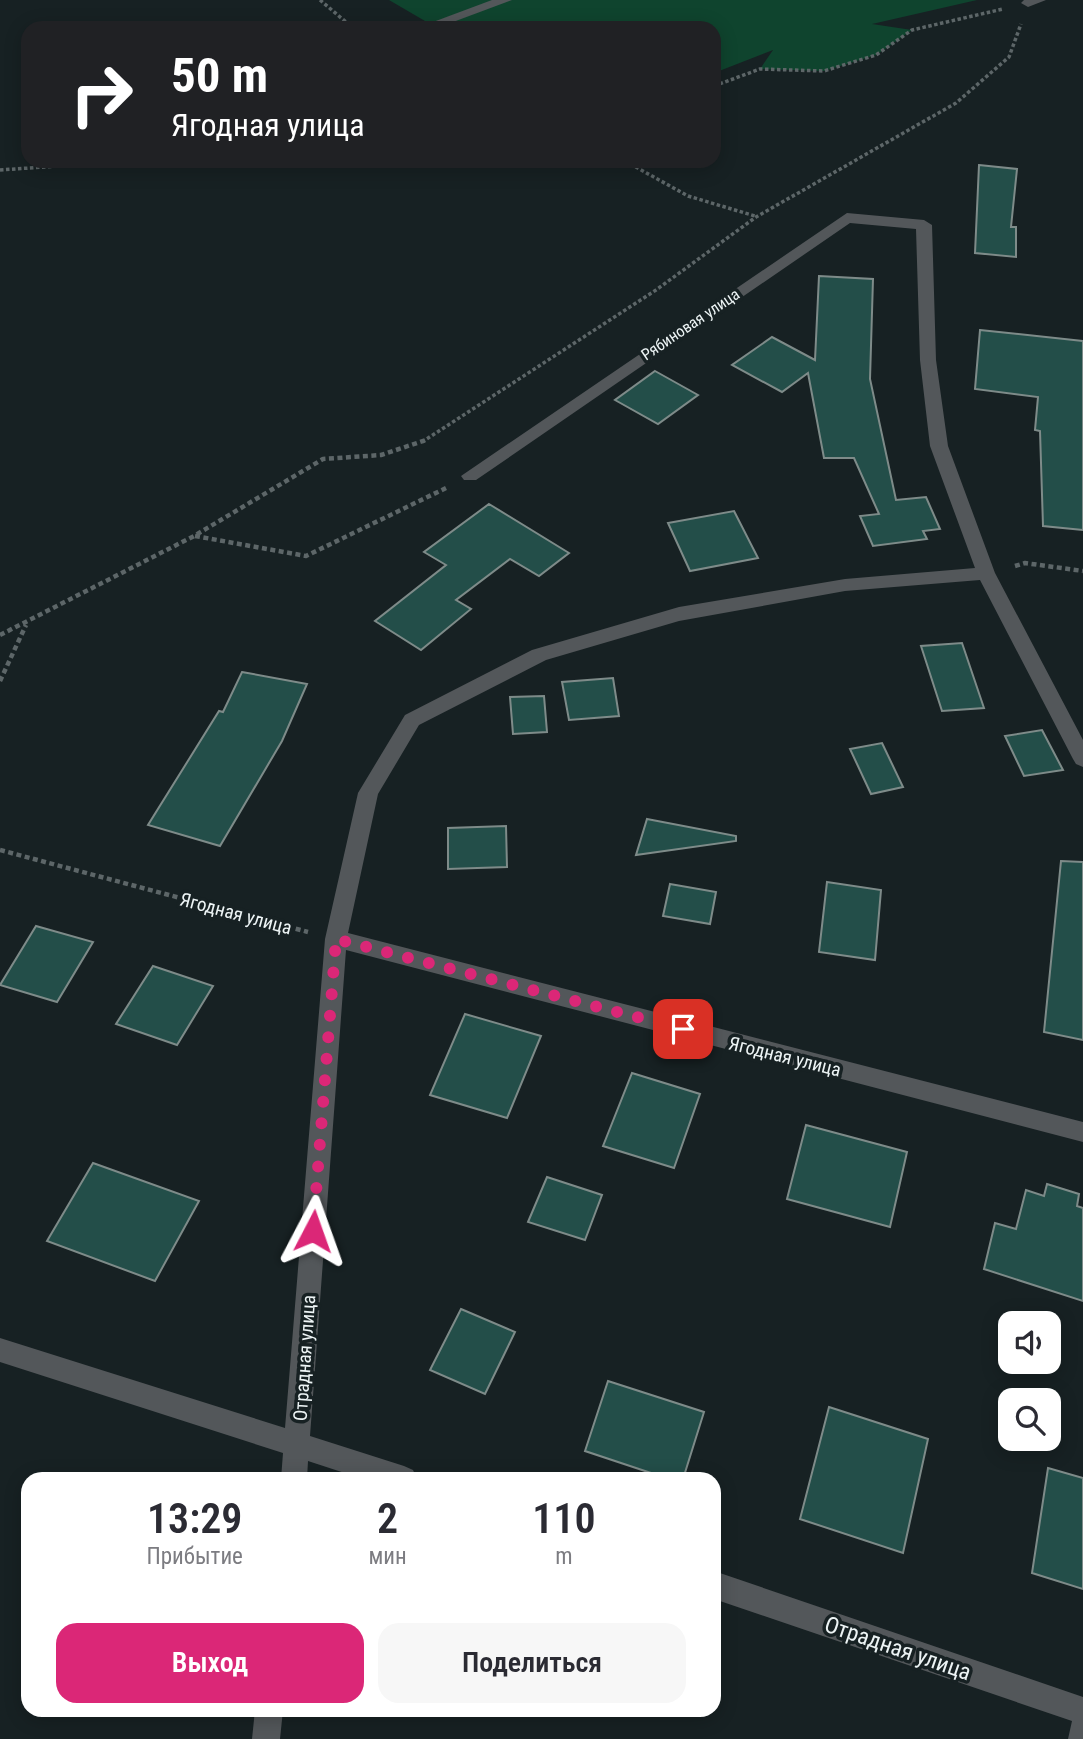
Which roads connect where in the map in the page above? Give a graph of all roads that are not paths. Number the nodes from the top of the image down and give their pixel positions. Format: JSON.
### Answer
{"nodes":[{"id":1,"x":505,"y":0,"type":"edge"},
{"id":2,"x":444,"y":21,"type":"edge"},
{"id":3,"x":470,"y":475,"type":"road end"},
{"id":4,"x":986,"y":573,"type":"junction"},
{"id":5,"x":1083,"y":759,"type":"edge"},
{"id":6,"x":336,"y":939,"type":"junction"},
{"id":7,"x":1083,"y":1132,"type":"edge"},
{"id":8,"x":0,"y":1350,"type":"edge"},
{"id":9,"x":297,"y":1442,"type":"junction"},
{"id":10,"x":294,"y":1472,"type":"edge"},
{"id":11,"x":384,"y":1472,"type":"edge"},
{"id":12,"x":721,"y":1587,"type":"edge"},
{"id":13,"x":1083,"y":1710,"type":"edge"},
{"id":14,"x":268,"y":1717,"type":"edge"},
{"id":15,"x":1083,"y":1728,"type":"edge"},
{"id":16,"x":266,"y":1739,"type":"edge"},
{"id":17,"x":1082,"y":1739,"type":"edge"}],
"edges":[{"from":1,"to":2,"type":"street"},
{"from":3,"to":4,"type":"street","name":"Рябиновая улица"},
{"from":4,"to":5,"type":"street"},
{"from":4,"to":6,"type":"street","name":"Отрадная улица"},
{"from":6,"to":7,"type":"street","name":"Ягодная улица"},
{"from":6,"to":9,"type":"street","name":"Отрадная улица"},
{"from":8,"to":9,"type":"street","name":"Отрадная улица"},
{"from":9,"to":10,"type":"street","name":"Отрадная улица"},
{"from":9,"to":11,"type":"street","name":"Отрадная улица"},
{"from":12,"to":13,"type":"street","name":"Отрадная улица"},
{"from":14,"to":16,"type":"street"},
{"from":15,"to":17,"type":"street"}]}
